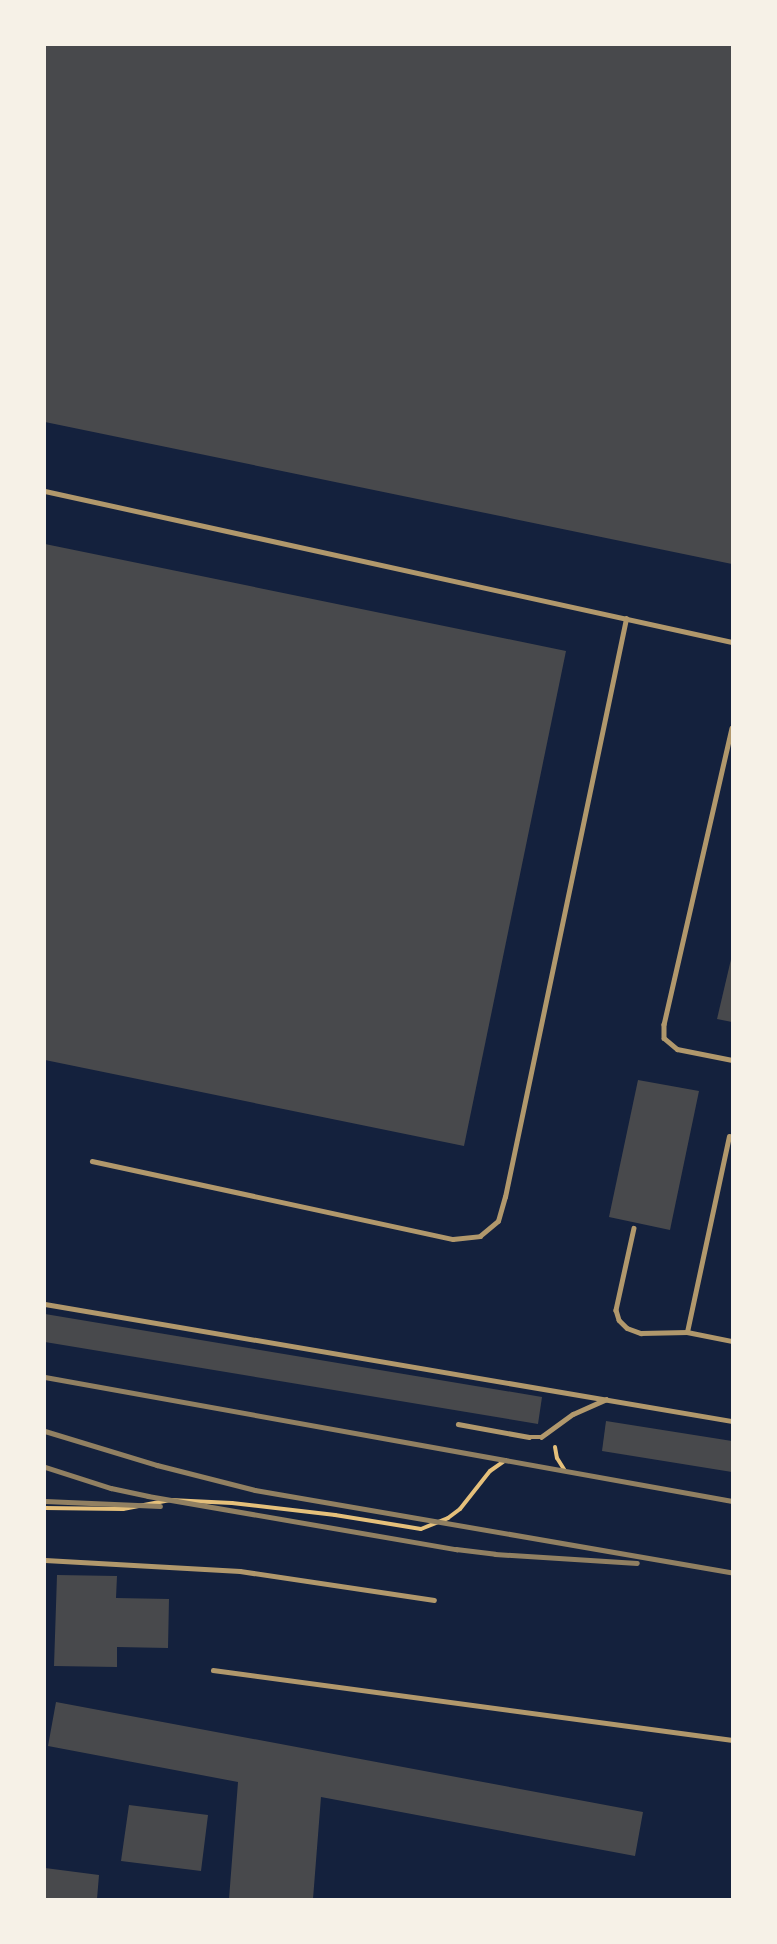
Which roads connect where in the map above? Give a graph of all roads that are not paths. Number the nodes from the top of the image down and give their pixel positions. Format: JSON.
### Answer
{"nodes":[{"id":1,"x":45,"y":491,"type":"edge"},
{"id":2,"x":626,"y":619,"type":"junction"},
{"id":3,"x":732,"y":642,"type":"edge"},
{"id":4,"x":732,"y":729,"type":"edge"},
{"id":5,"x":732,"y":1060,"type":"edge"},
{"id":6,"x":729,"y":1136,"type":"dead end"},
{"id":7,"x":92,"y":1161,"type":"dead end"},
{"id":8,"x":634,"y":1228,"type":"dead end"},
{"id":9,"x":45,"y":1304,"type":"edge"},
{"id":10,"x":687,"y":1332,"type":"junction"},
{"id":11,"x":732,"y":1341,"type":"edge"},
{"id":12,"x":606,"y":1400,"type":"junction"},
{"id":13,"x":732,"y":1421,"type":"edge"},
{"id":14,"x":458,"y":1424,"type":"dead end"},
{"id":15,"x":45,"y":1560,"type":"edge"},
{"id":16,"x":434,"y":1600,"type":"dead end"},
{"id":17,"x":213,"y":1670,"type":"dead end"},
{"id":18,"x":732,"y":1740,"type":"edge"}],
"edges":[{"from":1,"to":2,"type":"lane"},
{"from":2,"to":3,"type":"lane"},
{"from":2,"to":7,"type":"lane"},
{"from":4,"to":5,"type":"lane"},
{"from":6,"to":10,"type":"lane"},
{"from":8,"to":10,"type":"lane"},
{"from":9,"to":12,"type":"lane"},
{"from":10,"to":11,"type":"lane"},
{"from":12,"to":13,"type":"lane"},
{"from":12,"to":14,"type":"lane"},
{"from":15,"to":16,"type":"lane"},
{"from":17,"to":18,"type":"lane"}]}
